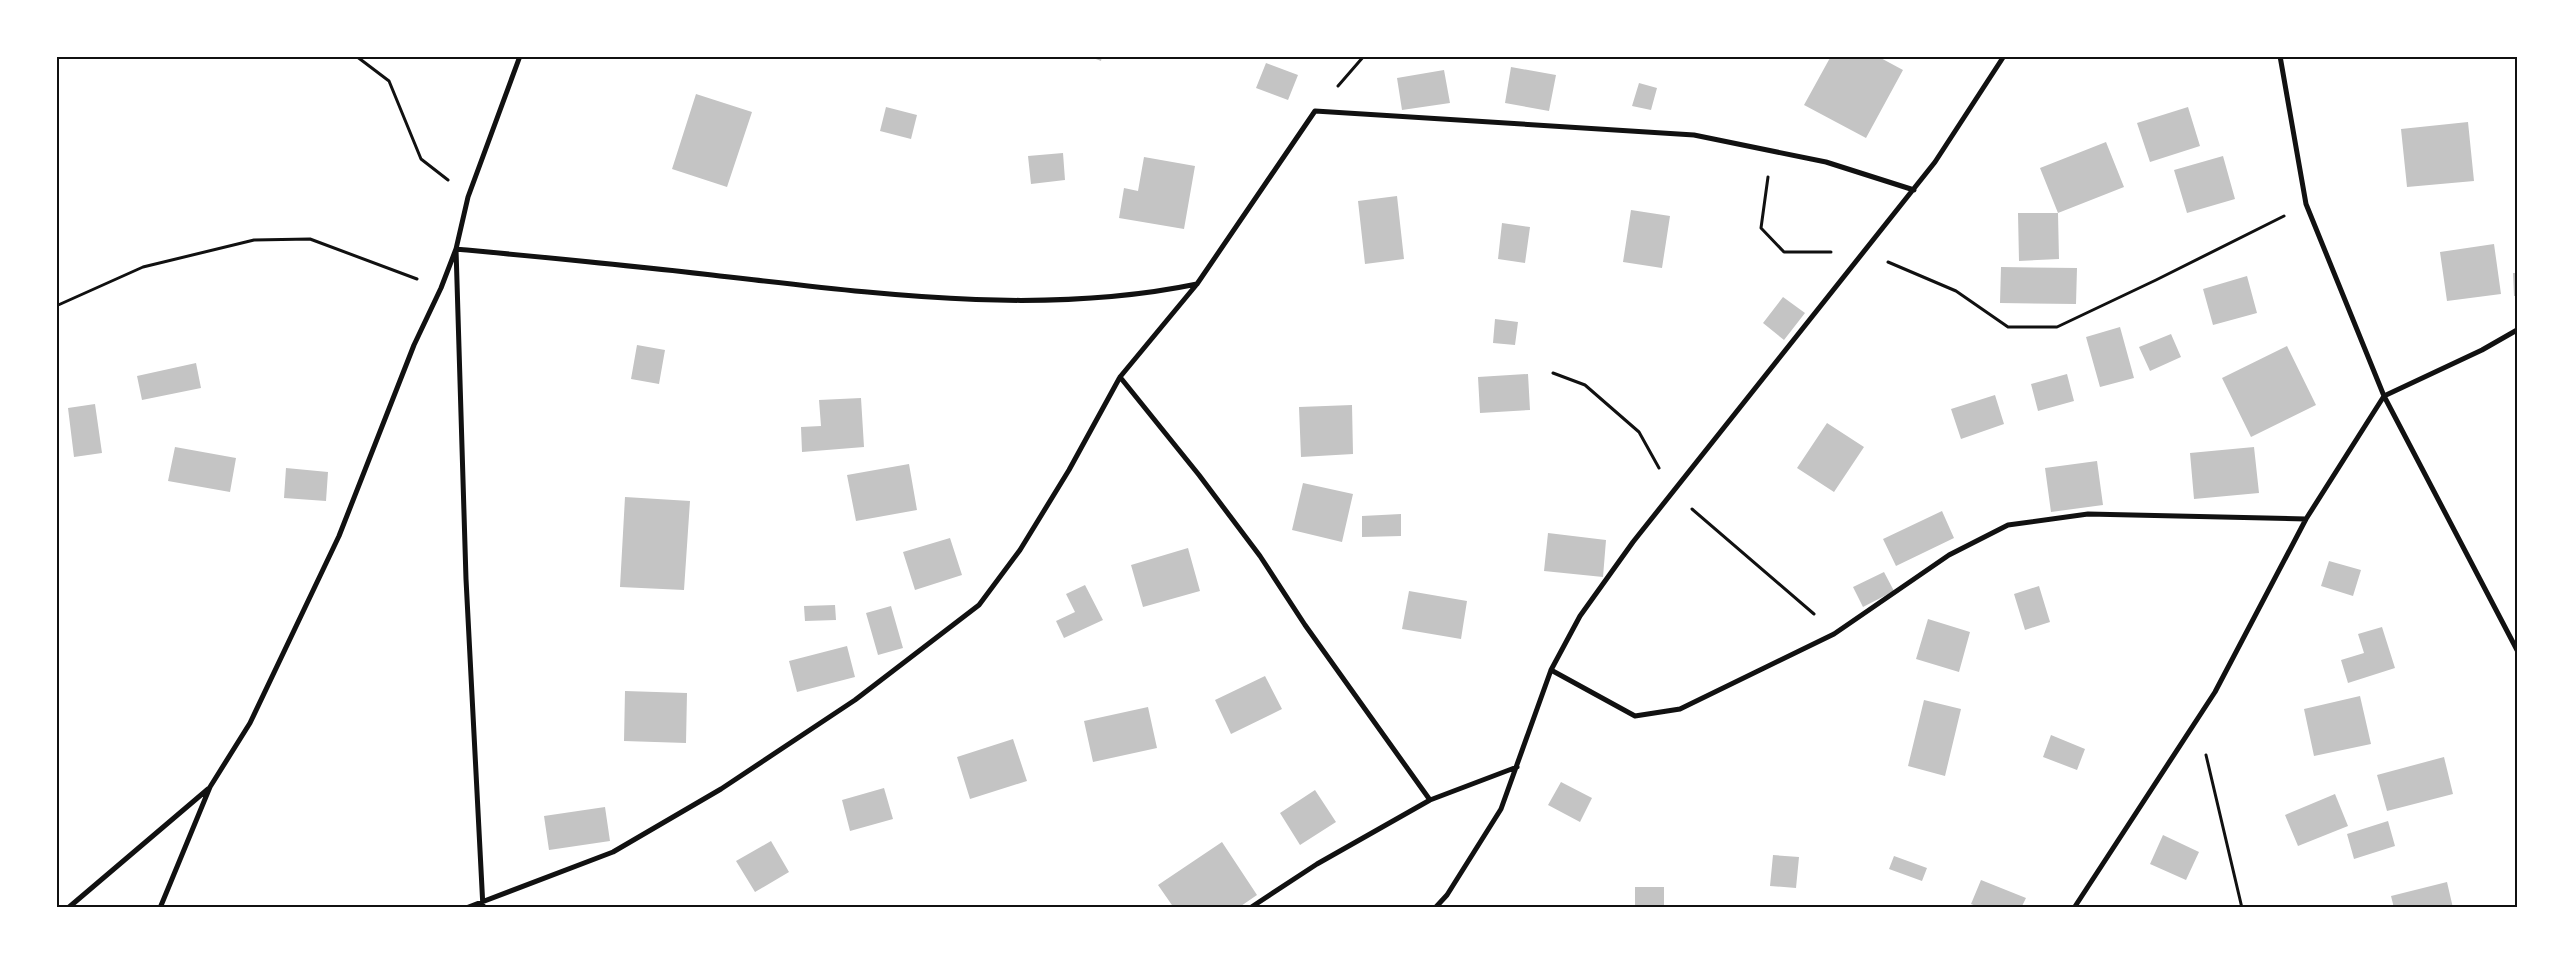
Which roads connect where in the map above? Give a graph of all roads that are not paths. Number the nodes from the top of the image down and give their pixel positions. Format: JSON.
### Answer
{"nodes":[{"id":1,"x":520,"y":56,"type":"edge"},
{"id":2,"x":2004,"y":56,"type":"edge"},
{"id":3,"x":2280,"y":56,"type":"edge"},
{"id":4,"x":1914,"y":190,"type":"junction"},
{"id":5,"x":456,"y":249,"type":"junction"},
{"id":6,"x":1197,"y":284,"type":"junction"},
{"id":7,"x":2517,"y":330,"type":"edge"},
{"id":8,"x":1120,"y":377,"type":"junction"},
{"id":9,"x":2384,"y":396,"type":"junction"},
{"id":10,"x":2306,"y":519,"type":"junction"},
{"id":11,"x":2517,"y":650,"type":"edge"},
{"id":12,"x":1551,"y":670,"type":"junction"},
{"id":13,"x":1517,"y":767,"type":"junction"},
{"id":14,"x":210,"y":787,"type":"junction"},
{"id":15,"x":1430,"y":800,"type":"junction"},
{"id":16,"x":482,"y":902,"type":"junction"},
{"id":17,"x":68,"y":908,"type":"edge"},
{"id":18,"x":160,"y":908,"type":"edge"},
{"id":19,"x":466,"y":908,"type":"edge"},
{"id":20,"x":484,"y":908,"type":"edge"},
{"id":21,"x":1250,"y":908,"type":"edge"},
{"id":22,"x":1435,"y":908,"type":"edge"},
{"id":23,"x":2074,"y":908,"type":"edge"}],
"edges":[{"from":1,"to":5,"type":"street"},
{"from":2,"to":4,"type":"street"},
{"from":3,"to":9,"type":"street"},
{"from":4,"to":6,"type":"street"},
{"from":4,"to":12,"type":"street"},
{"from":5,"to":6,"type":"street"},
{"from":5,"to":14,"type":"street"},
{"from":5,"to":16,"type":"street"},
{"from":6,"to":8,"type":"street"},
{"from":7,"to":9,"type":"street"},
{"from":8,"to":15,"type":"street"},
{"from":8,"to":16,"type":"street"},
{"from":9,"to":10,"type":"street"},
{"from":9,"to":11,"type":"street"},
{"from":10,"to":12,"type":"street"},
{"from":10,"to":23,"type":"street"},
{"from":12,"to":13,"type":"street"},
{"from":13,"to":15,"type":"street"},
{"from":13,"to":22,"type":"street"},
{"from":14,"to":17,"type":"street"},
{"from":14,"to":18,"type":"street"},
{"from":15,"to":21,"type":"street"},
{"from":16,"to":19,"type":"street"},
{"from":16,"to":20,"type":"street"}]}
